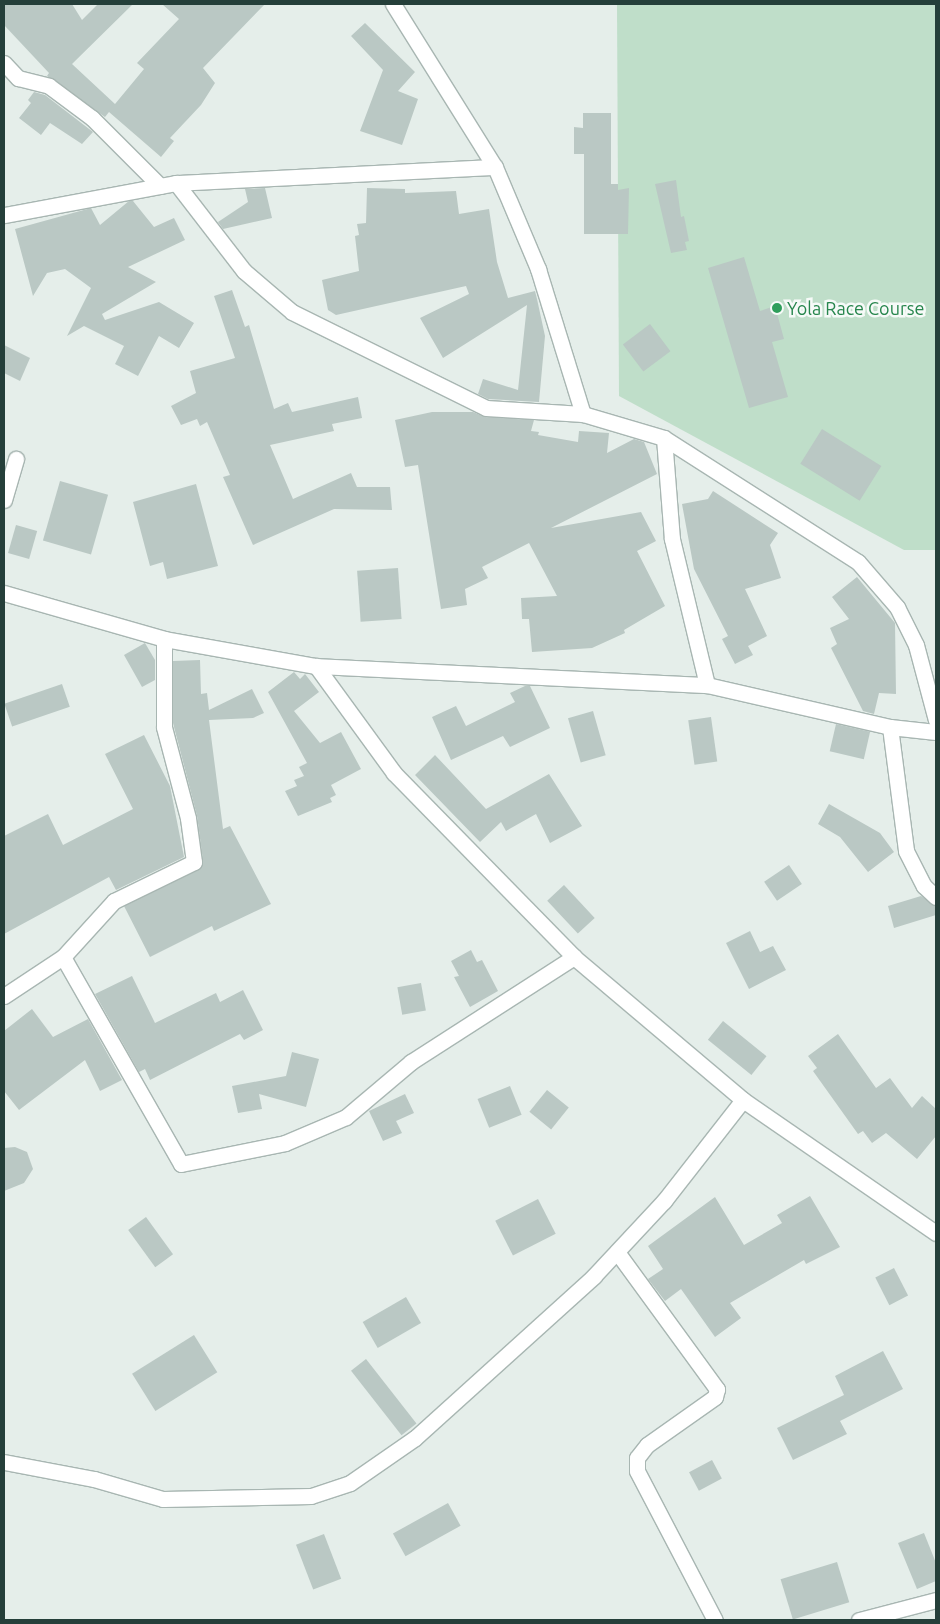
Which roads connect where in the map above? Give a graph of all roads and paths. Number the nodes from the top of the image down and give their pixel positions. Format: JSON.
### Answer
{"nodes":[{"id":1,"x":394,"y":4,"type":"edge"},
{"id":2,"x":4,"y":63,"type":"edge"},
{"id":3,"x":495,"y":167,"type":"junction"},
{"id":4,"x":176,"y":183,"type":"junction"},
{"id":5,"x":160,"y":186,"type":"junction"},
{"id":6,"x":4,"y":215,"type":"edge"},
{"id":7,"x":584,"y":414,"type":"junction"},
{"id":8,"x":664,"y":438,"type":"junction"},
{"id":9,"x":16,"y":459,"type":"dead end"},
{"id":10,"x":4,"y":500,"type":"edge"},
{"id":11,"x":4,"y":592,"type":"edge"},
{"id":12,"x":164,"y":639,"type":"junction"},
{"id":13,"x":316,"y":666,"type":"junction"},
{"id":14,"x":707,"y":685,"type":"junction"},
{"id":15,"x":936,"y":720,"type":"edge"},
{"id":16,"x":890,"y":726,"type":"junction"},
{"id":17,"x":936,"y":732,"type":"edge"},
{"id":18,"x":936,"y":897,"type":"edge"},
{"id":19,"x":63,"y":956,"type":"junction"},
{"id":20,"x":574,"y":958,"type":"junction"},
{"id":21,"x":4,"y":996,"type":"edge"},
{"id":22,"x":743,"y":1100,"type":"junction"},
{"id":23,"x":936,"y":1233,"type":"edge"},
{"id":24,"x":617,"y":1252,"type":"junction"},
{"id":25,"x":4,"y":1462,"type":"edge"},
{"id":26,"x":936,"y":1600,"type":"edge"},
{"id":27,"x":715,"y":1620,"type":"edge"},
{"id":28,"x":859,"y":1620,"type":"edge"}],
"edges":[{"from":1,"to":3,"type":"street"},
{"from":2,"to":5,"type":"street"},
{"from":3,"to":4,"type":"street"},
{"from":3,"to":7,"type":"street"},
{"from":4,"to":5,"type":"street"},
{"from":4,"to":7,"type":"street"},
{"from":5,"to":6,"type":"street"},
{"from":7,"to":8,"type":"street"},
{"from":8,"to":14,"type":"street"},
{"from":8,"to":15,"type":"street"},
{"from":9,"to":10,"type":"street"},
{"from":11,"to":12,"type":"street"},
{"from":12,"to":13,"type":"street"},
{"from":12,"to":19,"type":"street"},
{"from":13,"to":14,"type":"street"},
{"from":13,"to":20,"type":"street"},
{"from":14,"to":16,"type":"street"},
{"from":16,"to":17,"type":"street"},
{"from":16,"to":18,"type":"street"},
{"from":19,"to":20,"type":"street"},
{"from":19,"to":21,"type":"street"},
{"from":20,"to":22,"type":"street"},
{"from":22,"to":23,"type":"street"},
{"from":22,"to":24,"type":"street"},
{"from":24,"to":25,"type":"street"},
{"from":24,"to":27,"type":"street"},
{"from":26,"to":28,"type":"street"}]}
